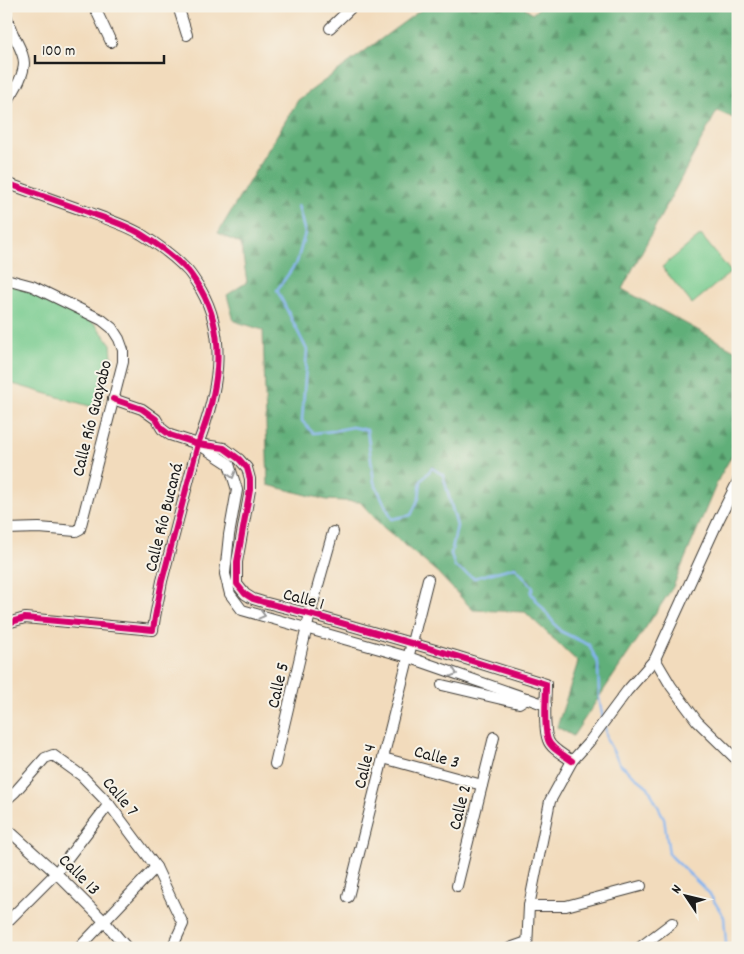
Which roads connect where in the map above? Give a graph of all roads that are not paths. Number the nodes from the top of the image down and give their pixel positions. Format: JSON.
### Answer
{"nodes":[{"id":1,"x":94,"y":6,"type":"edge"},
{"id":2,"x":178,"y":6,"type":"edge"},
{"id":3,"x":353,"y":6,"type":"edge"},
{"id":4,"x":6,"y":15,"type":"edge"},
{"id":5,"x":330,"y":28,"type":"dead end"},
{"id":6,"x":187,"y":35,"type":"dead end"},
{"id":7,"x":111,"y":42,"type":"dead end"},
{"id":8,"x":6,"y":103,"type":"edge"},
{"id":9,"x":6,"y":183,"type":"edge"},
{"id":10,"x":6,"y":279,"type":"edge"},
{"id":11,"x":114,"y":399,"type":"junction"},
{"id":12,"x":198,"y":444,"type":"junction"},
{"id":13,"x":738,"y":480,"type":"edge"},
{"id":14,"x":6,"y":529,"type":"edge"},
{"id":15,"x":333,"y":532,"type":"dead end"},
{"id":16,"x":428,"y":578,"type":"dead end"},
{"id":17,"x":310,"y":614,"type":"junction"},
{"id":18,"x":11,"y":622,"type":"dead end"},
{"id":19,"x":307,"y":628,"type":"junction"},
{"id":20,"x":412,"y":644,"type":"junction"},
{"id":21,"x":408,"y":657,"type":"junction"},
{"id":22,"x":655,"y":659,"type":"junction"},
{"id":23,"x":442,"y":685,"type":"dead end"},
{"id":24,"x":527,"y":698,"type":"junction"},
{"id":25,"x":546,"y":705,"type":"junction"},
{"id":26,"x":494,"y":737,"type":"dead end"},
{"id":27,"x":383,"y":758,"type":"junction"},
{"id":28,"x":572,"y":760,"type":"junction"},
{"id":29,"x":738,"y":761,"type":"edge"},
{"id":30,"x":275,"y":764,"type":"dead end"},
{"id":31,"x":482,"y":785,"type":"junction"},
{"id":32,"x":11,"y":789,"type":"edge"},
{"id":33,"x":6,"y":800,"type":"edge"},
{"id":34,"x":109,"y":804,"type":"junction"},
{"id":35,"x":6,"y":828,"type":"edge"},
{"id":36,"x":156,"y":867,"type":"junction"},
{"id":37,"x":56,"y":873,"type":"junction"},
{"id":38,"x":457,"y":886,"type":"dead end"},
{"id":39,"x":641,"y":886,"type":"dead end"},
{"id":40,"x":348,"y":897,"type":"dead end"},
{"id":41,"x":529,"y":906,"type":"junction"},
{"id":42,"x":104,"y":921,"type":"junction"},
{"id":43,"x":6,"y":923,"type":"edge"},
{"id":44,"x":672,"y":924,"type":"dead end"},
{"id":45,"x":527,"y":945,"type":"edge"},
{"id":46,"x":79,"y":948,"type":"edge"},
{"id":47,"x":128,"y":948,"type":"edge"},
{"id":48,"x":172,"y":948,"type":"edge"},
{"id":49,"x":510,"y":948,"type":"edge"},
{"id":50,"x":639,"y":948,"type":"edge"}],
"edges":[{"from":1,"to":7,"type":"street"},
{"from":2,"to":6,"type":"street"},
{"from":3,"to":5,"type":"street"},
{"from":4,"to":8,"type":"street"},
{"from":9,"to":12,"type":"street","name":"Calle Río Bucaná"},
{"from":10,"to":11,"type":"street","name":"Calle Río Guayabo"},
{"from":11,"to":12,"type":"street","name":"Calle 1"},
{"from":11,"to":14,"type":"street","name":"Calle Río Guayabo"},
{"from":12,"to":17,"type":"street","name":"Calle 1"},
{"from":12,"to":18,"type":"street","name":"Calle Río Bucaná"},
{"from":12,"to":19,"type":"street","name":"Calle 1","one_way":true},
{"from":13,"to":22,"type":"street"},
{"from":15,"to":17,"type":"street","name":"Calle 5"},
{"from":16,"to":20,"type":"street","name":"Calle 4"},
{"from":17,"to":19,"type":"street","name":"Calle 5"},
{"from":17,"to":20,"type":"street","name":"Calle 1"},
{"from":19,"to":21,"type":"street","name":"Calle 1"},
{"from":19,"to":30,"type":"street","name":"Calle 5"},
{"from":20,"to":21,"type":"street","name":"Calle 4"},
{"from":20,"to":25,"type":"street","name":"Calle 1"},
{"from":21,"to":24,"type":"street","name":"Calle 1","one_way":true},
{"from":21,"to":27,"type":"street","name":"Calle 4"},
{"from":22,"to":28,"type":"street"},
{"from":22,"to":29,"type":"street"},
{"from":23,"to":24,"type":"street"},
{"from":24,"to":25,"type":"street","name":"Calle 1"},
{"from":25,"to":28,"type":"street","name":"Calle 1"},
{"from":26,"to":31,"type":"street","name":"Calle 2"},
{"from":27,"to":31,"type":"street","name":"Calle 3"},
{"from":27,"to":40,"type":"street","name":"Calle 4"},
{"from":28,"to":41,"type":"street"},
{"from":31,"to":38,"type":"street","name":"Calle 2"},
{"from":32,"to":33,"type":"street"},
{"from":32,"to":34,"type":"street","name":"Calle 7"},
{"from":34,"to":36,"type":"street","name":"Calle 7"},
{"from":34,"to":37,"type":"street"},
{"from":35,"to":37,"type":"street","name":"Calle 13"},
{"from":36,"to":42,"type":"street"},
{"from":36,"to":48,"type":"street","name":"Calle 7"},
{"from":37,"to":42,"type":"street","name":"Calle 13"},
{"from":37,"to":43,"type":"street"},
{"from":39,"to":41,"type":"street"},
{"from":41,"to":45,"type":"street"},
{"from":42,"to":46,"type":"street"},
{"from":42,"to":47,"type":"street","name":"Calle 13"},
{"from":44,"to":50,"type":"street"},
{"from":45,"to":49,"type":"street"}]}
